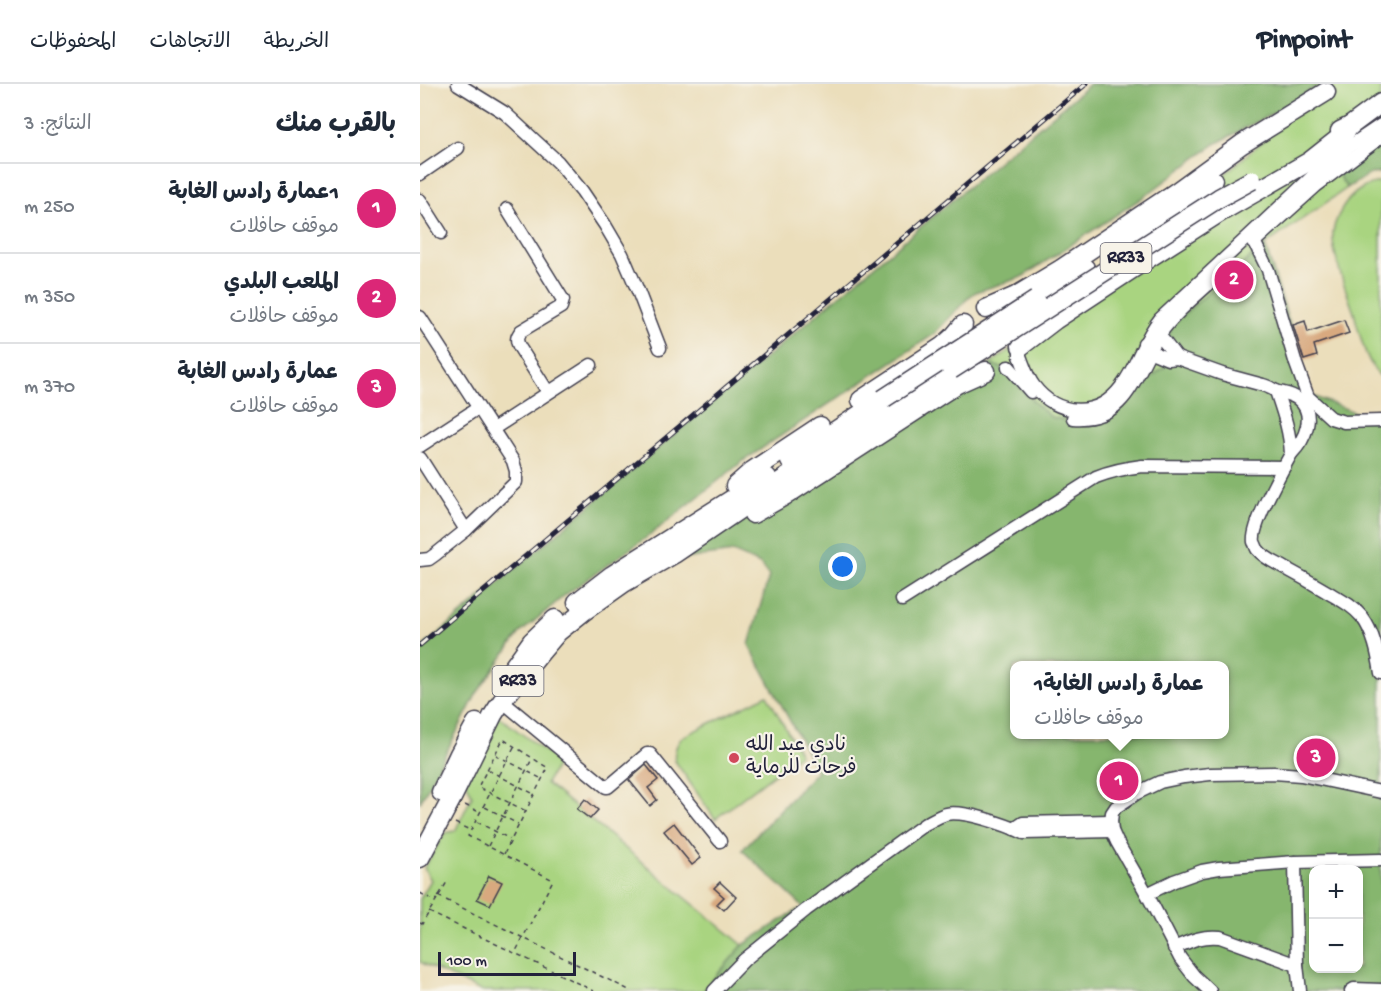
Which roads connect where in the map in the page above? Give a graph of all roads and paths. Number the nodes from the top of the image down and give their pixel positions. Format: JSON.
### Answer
{"nodes":[{"id":1,"x":458,"y":84,"type":"edge"},
{"id":2,"x":1331,"y":88,"type":"edge"},
{"id":3,"x":1381,"y":103,"type":"edge"},
{"id":4,"x":1381,"y":125,"type":"edge"},
{"id":5,"x":1350,"y":126,"type":"junction"},
{"id":6,"x":1381,"y":137,"type":"edge"},
{"id":7,"x":458,"y":148,"type":"dead end"},
{"id":8,"x":420,"y":174,"type":"edge"},
{"id":9,"x":420,"y":200,"type":"edge"},
{"id":10,"x":507,"y":209,"type":"dead end"},
{"id":11,"x":441,"y":233,"type":"dead end"},
{"id":12,"x":1253,"y":238,"type":"junction"},
{"id":13,"x":974,"y":316,"type":"junction"},
{"id":14,"x":420,"y":317,"type":"edge"},
{"id":15,"x":1157,"y":331,"type":"junction"},
{"id":16,"x":1148,"y":347,"type":"junction"},
{"id":17,"x":660,"y":348,"type":"dead end"},
{"id":18,"x":1021,"y":349,"type":"junction"},
{"id":19,"x":1177,"y":358,"type":"junction"},
{"id":20,"x":591,"y":365,"type":"dead end"},
{"id":21,"x":1008,"y":367,"type":"junction"},
{"id":22,"x":986,"y":372,"type":"junction"},
{"id":23,"x":1276,"y":391,"type":"junction"},
{"id":24,"x":548,"y":392,"type":"junction"},
{"id":25,"x":478,"y":408,"type":"junction"},
{"id":26,"x":1381,"y":421,"type":"edge"},
{"id":27,"x":493,"y":429,"type":"junction"},
{"id":28,"x":420,"y":446,"type":"edge"},
{"id":29,"x":1291,"y":454,"type":"junction"},
{"id":30,"x":420,"y":459,"type":"edge"},
{"id":31,"x":1284,"y":466,"type":"junction"},
{"id":32,"x":784,"y":472,"type":"junction"},
{"id":33,"x":466,"y":530,"type":"junction"},
{"id":34,"x":681,"y":531,"type":"junction"},
{"id":35,"x":674,"y":554,"type":"junction"},
{"id":36,"x":420,"y":560,"type":"edge"},
{"id":37,"x":902,"y":600,"type":"dead end"},
{"id":38,"x":1381,"y":673,"type":"edge"},
{"id":39,"x":502,"y":701,"type":"junction"},
{"id":40,"x":514,"y":747,"type":"junction"},
{"id":41,"x":495,"y":754,"type":"junction"},
{"id":42,"x":533,"y":758,"type":"junction"},
{"id":43,"x":507,"y":761,"type":"junction"},
{"id":44,"x":487,"y":770,"type":"junction"},
{"id":45,"x":526,"y":771,"type":"junction"},
{"id":46,"x":499,"y":776,"type":"junction"},
{"id":47,"x":543,"y":779,"type":"junction"},
{"id":48,"x":519,"y":786,"type":"junction"},
{"id":49,"x":1381,"y":792,"type":"edge"},
{"id":50,"x":490,"y":793,"type":"junction"},
{"id":51,"x":535,"y":794,"type":"junction"},
{"id":52,"x":452,"y":798,"type":"junction"},
{"id":53,"x":510,"y":803,"type":"junction"},
{"id":54,"x":483,"y":806,"type":"junction"},
{"id":55,"x":526,"y":811,"type":"junction"},
{"id":56,"x":480,"y":813,"type":"junction"},
{"id":57,"x":503,"y":816,"type":"junction"},
{"id":58,"x":440,"y":819,"type":"junction"},
{"id":59,"x":476,"y":821,"type":"junction"},
{"id":60,"x":519,"y":825,"type":"junction"},
{"id":61,"x":1112,"y":826,"type":"junction"},
{"id":62,"x":471,"y":830,"type":"junction"},
{"id":63,"x":495,"y":831,"type":"junction"},
{"id":64,"x":420,"y":836,"type":"edge"},
{"id":65,"x":511,"y":839,"type":"junction"},
{"id":66,"x":720,"y":841,"type":"dead end"},
{"id":67,"x":487,"y":846,"type":"junction"},
{"id":68,"x":503,"y":855,"type":"junction"},
{"id":69,"x":420,"y":858,"type":"edge"},
{"id":70,"x":1381,"y":860,"type":"edge"},
{"id":71,"x":1295,"y":862,"type":"junction"},
{"id":72,"x":447,"y":882,"type":"dead end"},
{"id":73,"x":420,"y":893,"type":"edge"},
{"id":74,"x":1147,"y":894,"type":"junction"},
{"id":75,"x":438,"y":896,"type":"junction"},
{"id":76,"x":435,"y":900,"type":"junction"},
{"id":77,"x":429,"y":912,"type":"junction"},
{"id":78,"x":420,"y":923,"type":"edge"},
{"id":79,"x":523,"y":938,"type":"junction"},
{"id":80,"x":1174,"y":948,"type":"junction"},
{"id":81,"x":515,"y":953,"type":"junction"},
{"id":82,"x":1297,"y":965,"type":"junction"},
{"id":83,"x":1381,"y":990,"type":"edge"},
{"id":84,"x":594,"y":991,"type":"edge"},
{"id":85,"x":627,"y":991,"type":"edge"},
{"id":86,"x":714,"y":991,"type":"edge"},
{"id":87,"x":1210,"y":991,"type":"edge"},
{"id":88,"x":1300,"y":991,"type":"edge"},
{"id":89,"x":1351,"y":991,"type":"edge"}],
"edges":[{"from":1,"to":17,"type":"street"},
{"from":2,"to":13,"type":"highway"},
{"from":2,"to":32,"type":"highway","number":"RR33","bridge":true},
{"from":3,"to":5,"type":"highway","number":"RR33"},
{"from":4,"to":12,"type":"street"},
{"from":5,"to":18,"type":"highway"},
{"from":5,"to":32,"type":"highway","number":"RR33","bridge":true},
{"from":6,"to":12,"type":"street"},
{"from":7,"to":8,"type":"street"},
{"from":9,"to":11,"type":"street"},
{"from":10,"to":24,"type":"street"},
{"from":12,"to":15,"type":"street"},
{"from":12,"to":26,"type":"street"},
{"from":13,"to":18,"type":"street"},
{"from":13,"to":22,"type":"street"},
{"from":13,"to":34,"type":"highway"},
{"from":14,"to":25,"type":"street"},
{"from":15,"to":16,"type":"street"},
{"from":15,"to":19,"type":"street"},
{"from":16,"to":18,"type":"street"},
{"from":16,"to":19,"type":"street"},
{"from":16,"to":21,"type":"street"},
{"from":18,"to":21,"type":"street"},
{"from":19,"to":23,"type":"street"},
{"from":20,"to":24,"type":"street"},
{"from":21,"to":22,"type":"street"},
{"from":22,"to":35,"type":"highway"},
{"from":23,"to":29,"type":"street"},
{"from":23,"to":29,"type":"street"},
{"from":24,"to":27,"type":"street"},
{"from":25,"to":27,"type":"street"},
{"from":25,"to":28,"type":"street"},
{"from":27,"to":33,"type":"street"},
{"from":29,"to":31,"type":"street"},
{"from":30,"to":33,"type":"street"},
{"from":31,"to":37,"type":"street"},
{"from":31,"to":38,"type":"street"},
{"from":32,"to":34,"type":"highway","number":"RR33"},
{"from":32,"to":35,"type":"highway","number":"RR33"},
{"from":33,"to":36,"type":"street"},
{"from":34,"to":64,"type":"highway","number":"RR33"},
{"from":35,"to":39,"type":"highway","number":"RR33"},
{"from":39,"to":52,"type":"highway","number":"RR33"},
{"from":39,"to":66,"type":"street"},
{"from":40,"to":41,"type":"path"},
{"from":40,"to":42,"type":"path"},
{"from":40,"to":43,"type":"path"},
{"from":41,"to":43,"type":"path"},
{"from":41,"to":44,"type":"path"},
{"from":42,"to":45,"type":"path"},
{"from":42,"to":47,"type":"path"},
{"from":43,"to":45,"type":"path"},
{"from":43,"to":46,"type":"path"},
{"from":44,"to":46,"type":"path"},
{"from":44,"to":50,"type":"path"},
{"from":45,"to":47,"type":"path"},
{"from":45,"to":48,"type":"path"},
{"from":46,"to":48,"type":"path"},
{"from":46,"to":50,"type":"path"},
{"from":47,"to":51,"type":"path"},
{"from":48,"to":51,"type":"path"},
{"from":48,"to":53,"type":"path"},
{"from":49,"to":61,"type":"street"},
{"from":50,"to":53,"type":"path"},
{"from":50,"to":54,"type":"path"},
{"from":51,"to":55,"type":"path"},
{"from":52,"to":56,"type":"path"},
{"from":52,"to":58,"type":"highway","number":"RR33"},
{"from":53,"to":55,"type":"path"},
{"from":53,"to":57,"type":"path"},
{"from":54,"to":56,"type":"path"},
{"from":54,"to":57,"type":"path"},
{"from":55,"to":60,"type":"path"},
{"from":56,"to":59,"type":"path"},
{"from":57,"to":60,"type":"path"},
{"from":57,"to":63,"type":"path"},
{"from":58,"to":62,"type":"path"},
{"from":58,"to":69,"type":"highway","number":"RR33"},
{"from":59,"to":62,"type":"path"},
{"from":59,"to":63,"type":"path"},
{"from":60,"to":65,"type":"path"},
{"from":61,"to":74,"type":"street"},
{"from":61,"to":86,"type":"street"},
{"from":62,"to":67,"type":"path"},
{"from":63,"to":65,"type":"path"},
{"from":63,"to":67,"type":"path"},
{"from":65,"to":68,"type":"path"},
{"from":67,"to":68,"type":"path"},
{"from":68,"to":79,"type":"path"},
{"from":70,"to":71,"type":"street"},
{"from":71,"to":74,"type":"street"},
{"from":71,"to":82,"type":"street"},
{"from":72,"to":75,"type":"path"},
{"from":73,"to":76,"type":"path"},
{"from":74,"to":80,"type":"street"},
{"from":75,"to":76,"type":"path"},
{"from":75,"to":79,"type":"path"},
{"from":76,"to":77,"type":"path"},
{"from":77,"to":78,"type":"path"},
{"from":77,"to":81,"type":"path"},
{"from":79,"to":81,"type":"path"},
{"from":79,"to":85,"type":"path"},
{"from":80,"to":82,"type":"street"},
{"from":80,"to":87,"type":"street"},
{"from":81,"to":84,"type":"path"},
{"from":82,"to":88,"type":"street"},
{"from":83,"to":89,"type":"street"}]}
